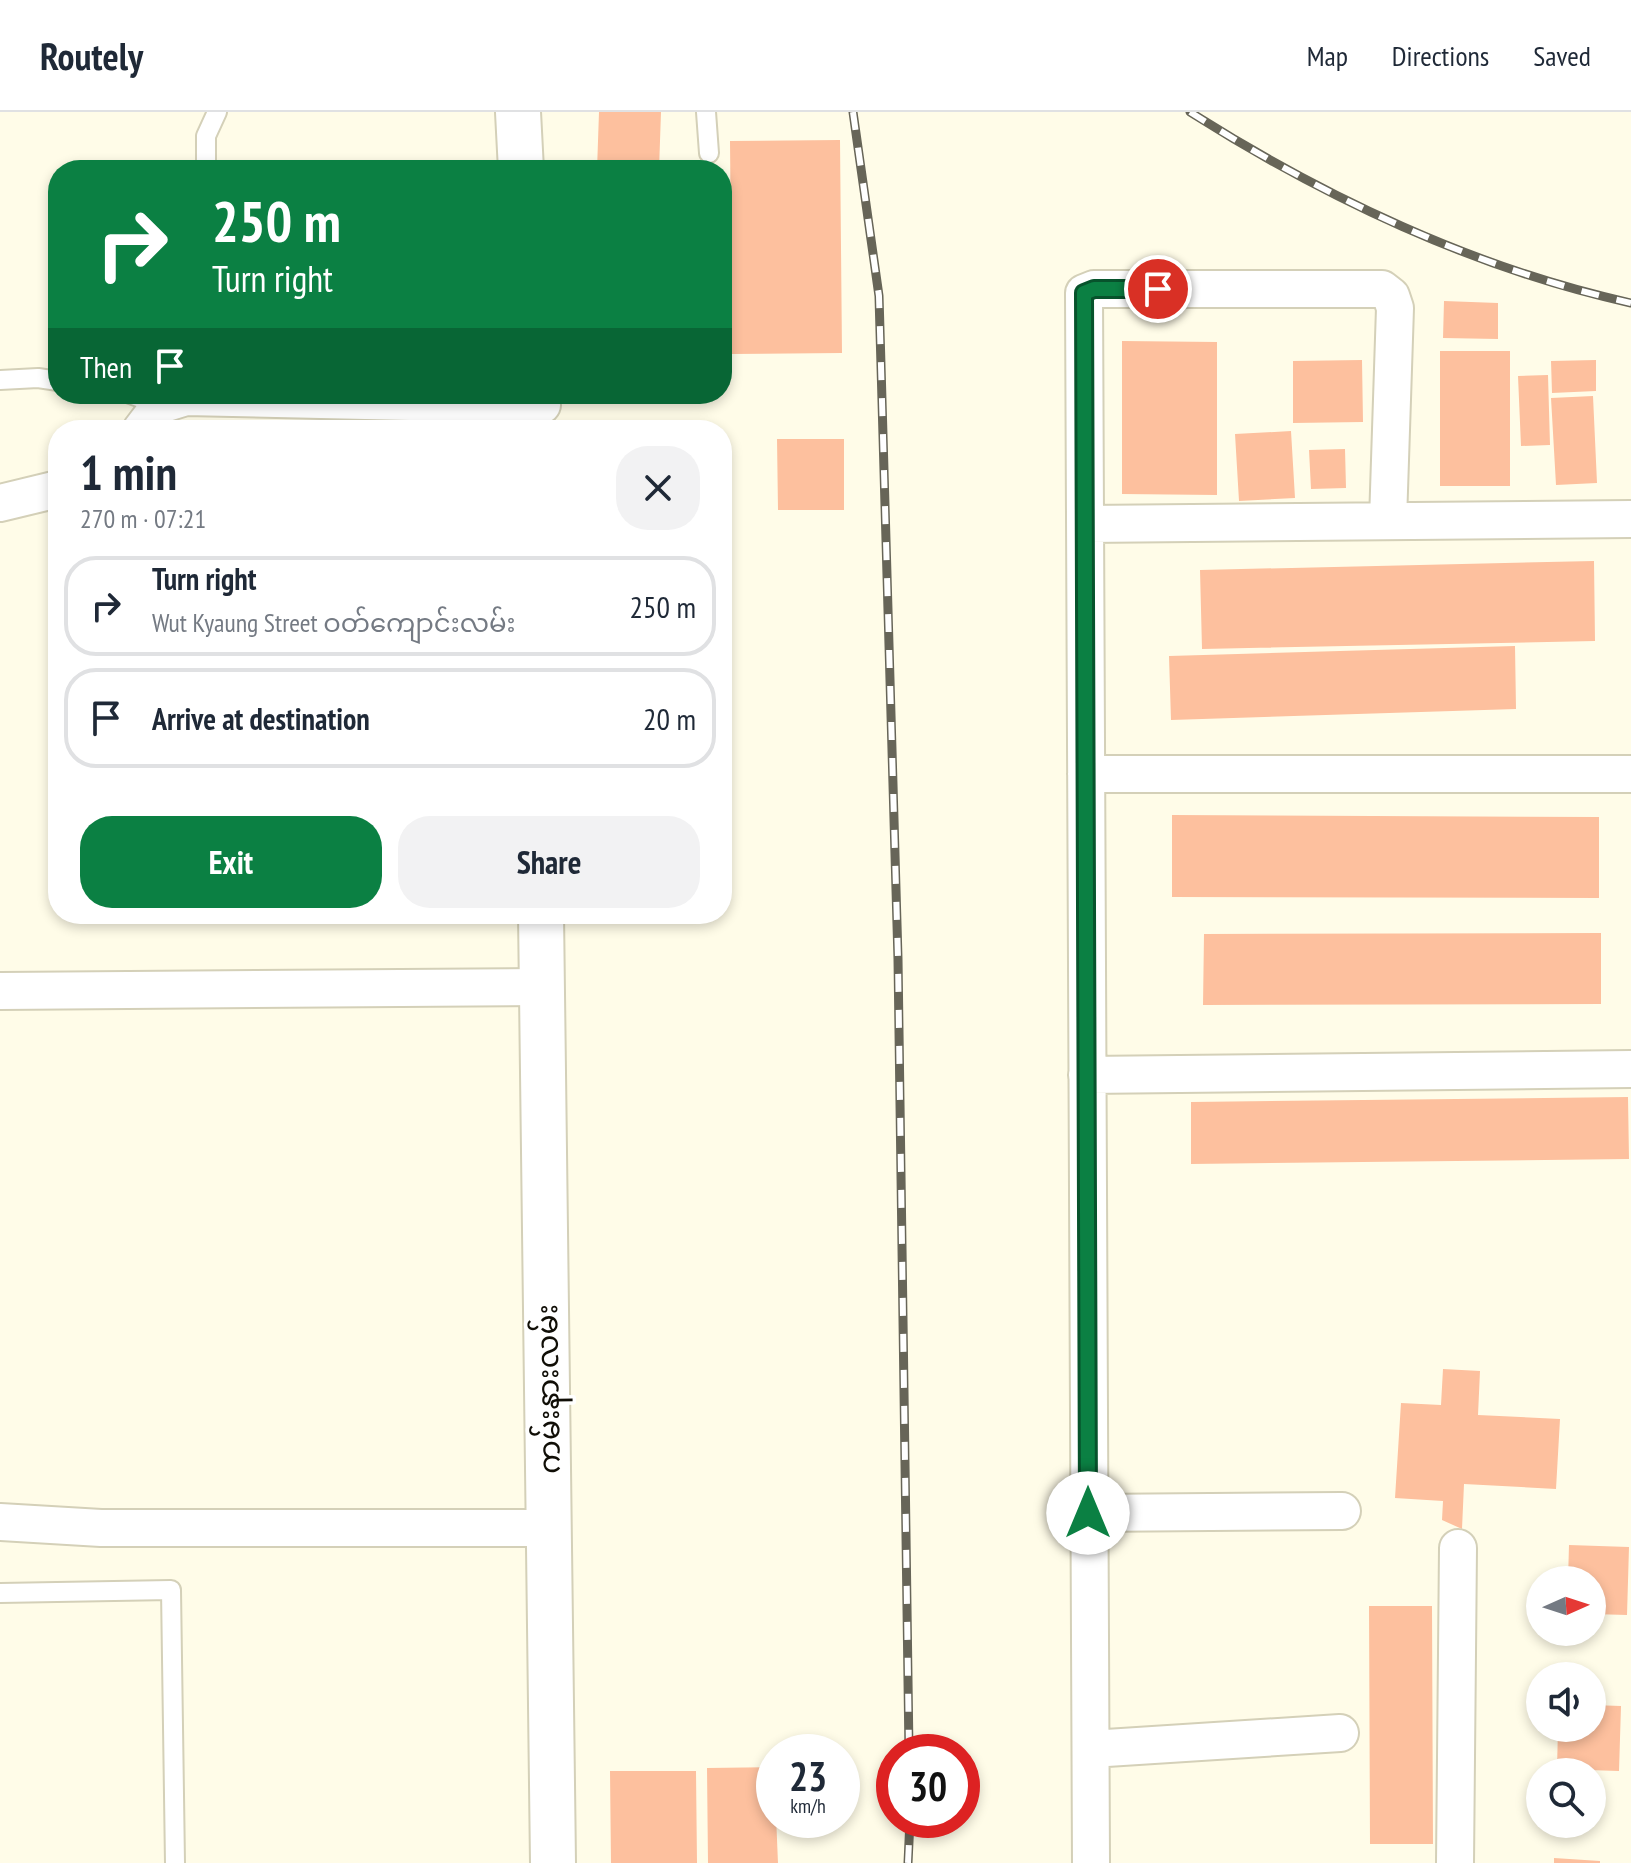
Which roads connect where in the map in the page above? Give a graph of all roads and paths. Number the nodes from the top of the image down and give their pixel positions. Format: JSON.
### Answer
{"nodes":[{"id":1,"x":217,"y":112,"type":"edge"},
{"id":2,"x":518,"y":112,"type":"edge"},
{"id":3,"x":536,"y":112,"type":"edge"},
{"id":4,"x":706,"y":112,"type":"edge"},
{"id":5,"x":709,"y":153,"type":"dead end"},
{"id":6,"x":206,"y":160,"type":"edge"},
{"id":7,"x":520,"y":160,"type":"edge"},
{"id":8,"x":537,"y":160,"type":"edge"},
{"id":9,"x":0,"y":380,"type":"edge"},
{"id":10,"x":48,"y":380,"type":"edge"},
{"id":11,"x":163,"y":404,"type":"edge"},
{"id":12,"x":374,"y":404,"type":"edge"},
{"id":13,"x":144,"y":410,"type":"edge"},
{"id":14,"x":535,"y":410,"type":"edge"},
{"id":15,"x":48,"y":491,"type":"edge"},
{"id":16,"x":0,"y":503,"type":"edge"},
{"id":17,"x":1631,"y":519,"type":"edge"},
{"id":18,"x":1388,"y":521,"type":"junction"},
{"id":19,"x":1086,"y":524,"type":"junction"},
{"id":20,"x":1086,"y":774,"type":"junction"},
{"id":21,"x":1631,"y":774,"type":"edge"},
{"id":22,"x":530,"y":924,"type":"edge"},
{"id":23,"x":540,"y":924,"type":"edge"},
{"id":24,"x":535,"y":988,"type":"junction"},
{"id":25,"x":0,"y":991,"type":"edge"},
{"id":26,"x":1631,"y":1069,"type":"edge"},
{"id":27,"x":1087,"y":1075,"type":"junction"},
{"id":28,"x":1342,"y":1511,"type":"dead end"},
{"id":29,"x":1088,"y":1513,"type":"junction"},
{"id":30,"x":0,"y":1522,"type":"edge"},
{"id":31,"x":532,"y":1528,"type":"junction"},
{"id":32,"x":1458,"y":1548,"type":"dead end"},
{"id":33,"x":0,"y":1593,"type":"edge"},
{"id":34,"x":1340,"y":1733,"type":"dead end"},
{"id":35,"x":1091,"y":1749,"type":"junction"},
{"id":36,"x":175,"y":1863,"type":"edge"},
{"id":37,"x":536,"y":1863,"type":"edge"},
{"id":38,"x":553,"y":1863,"type":"edge"},
{"id":39,"x":1091,"y":1863,"type":"edge"},
{"id":40,"x":1455,"y":1863,"type":"edge"}],
"edges":[{"from":1,"to":6,"type":"lane"},
{"from":2,"to":7,"type":"street"},
{"from":3,"to":8,"type":"street"},
{"from":4,"to":5,"type":"lane"},
{"from":9,"to":10,"type":"lane"},
{"from":11,"to":13,"type":"street"},
{"from":12,"to":14,"type":"street"},
{"from":15,"to":16,"type":"street"},
{"from":17,"to":18,"type":"street"},
{"from":18,"to":19,"type":"street"},
{"from":18,"to":19,"type":"street"},
{"from":19,"to":20,"type":"street"},
{"from":20,"to":21,"type":"street"},
{"from":20,"to":27,"type":"street"},
{"from":22,"to":24,"type":"street","name":"ကမ်းနားလမ်း"},
{"from":23,"to":24,"type":"street","name":"ကမ်းနားလမ်း"},
{"from":24,"to":25,"type":"street"},
{"from":24,"to":31,"type":"street","name":"ကမ်းနားလမ်း"},
{"from":24,"to":38,"type":"street","name":"ကမ်းနားလမ်း"},
{"from":26,"to":27,"type":"street"},
{"from":27,"to":29,"type":"street"},
{"from":28,"to":29,"type":"street"},
{"from":29,"to":35,"type":"street"},
{"from":30,"to":31,"type":"street"},
{"from":31,"to":37,"type":"street","name":"ကမ်းနားလမ်း"},
{"from":32,"to":40,"type":"street"},
{"from":33,"to":36,"type":"lane"},
{"from":34,"to":35,"type":"street"},
{"from":35,"to":39,"type":"street"}]}
